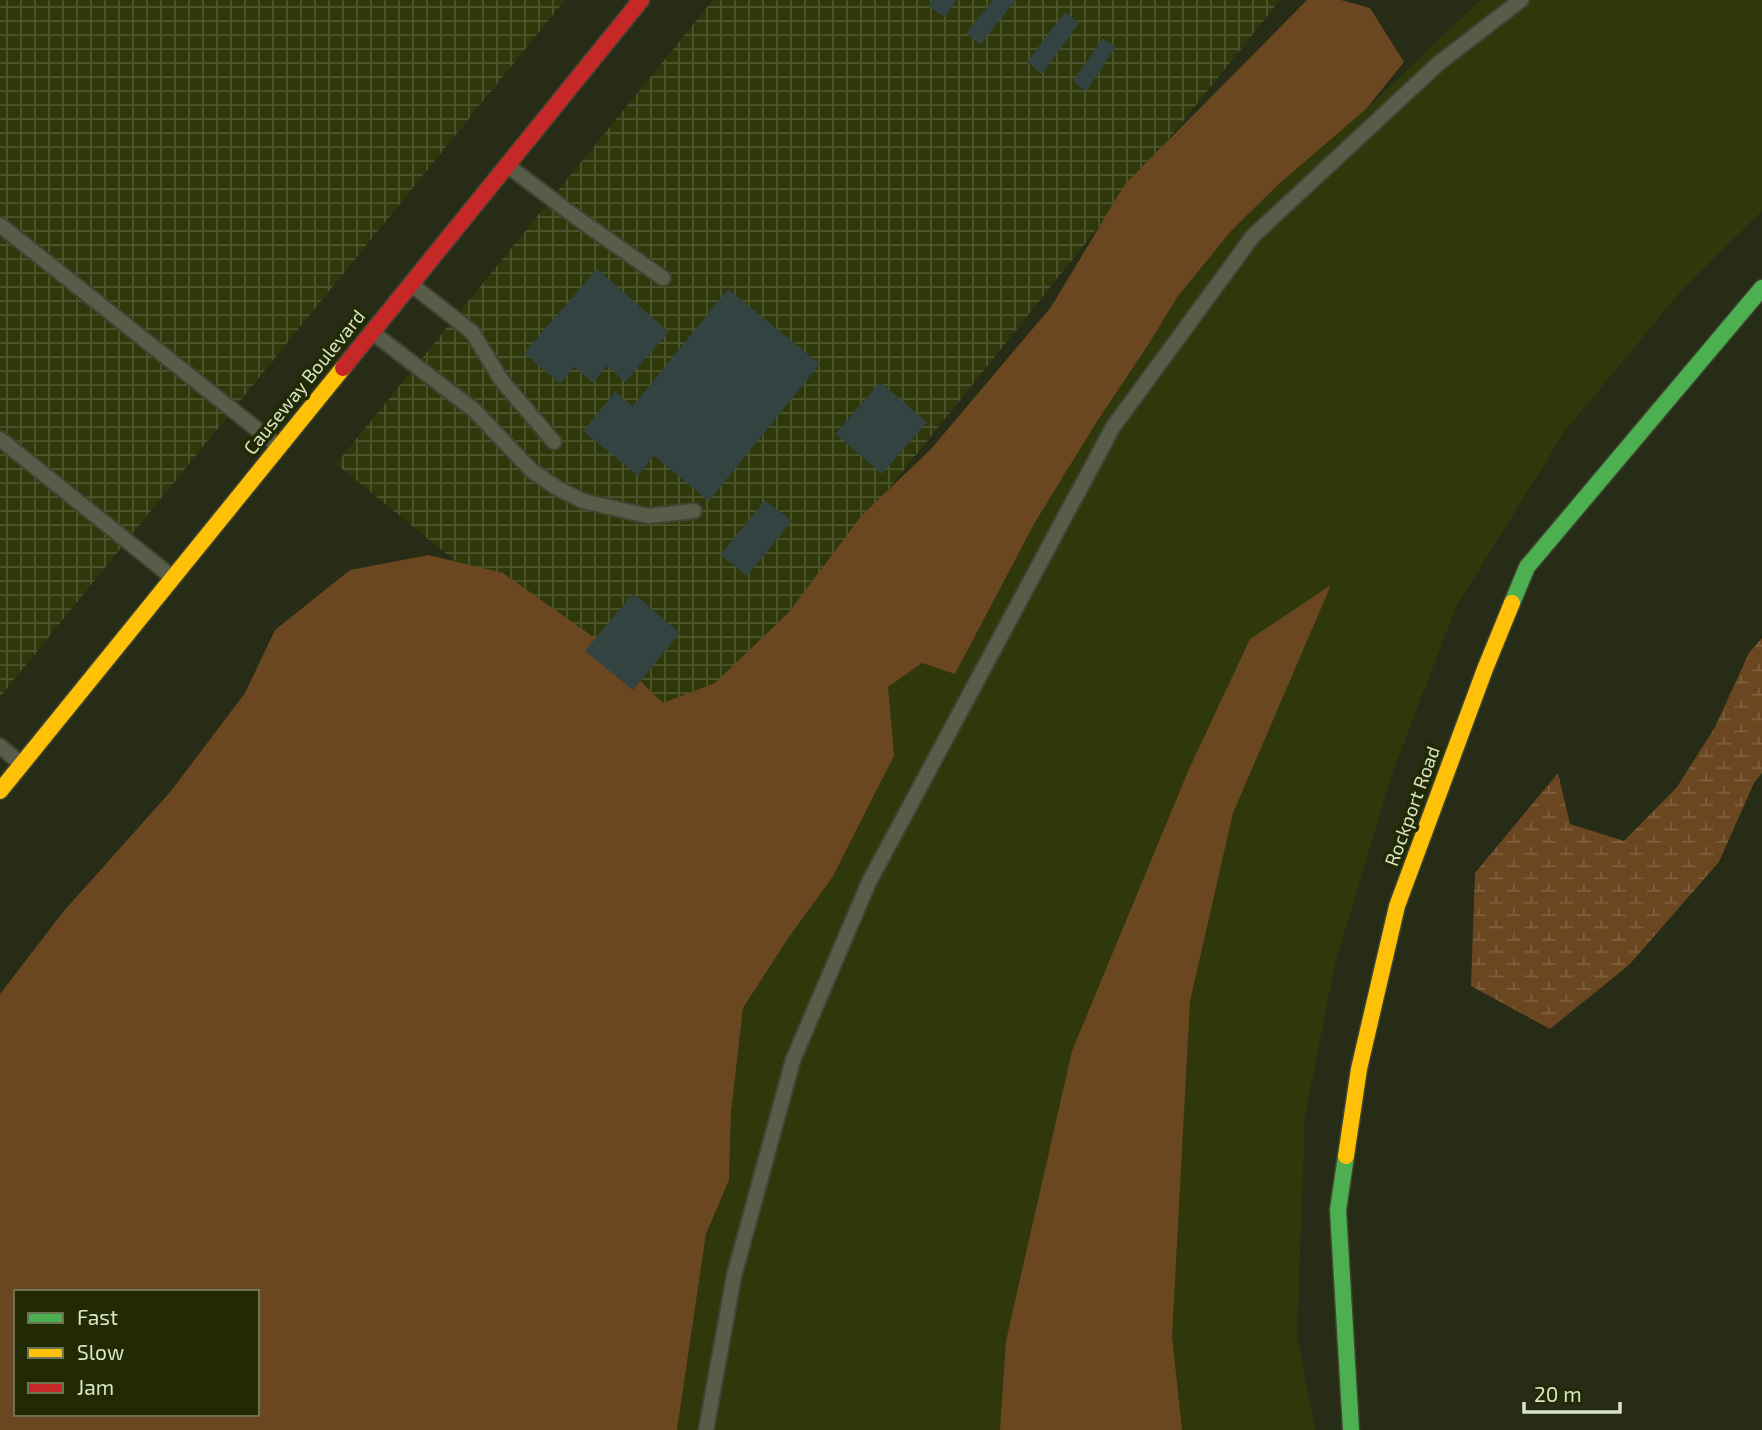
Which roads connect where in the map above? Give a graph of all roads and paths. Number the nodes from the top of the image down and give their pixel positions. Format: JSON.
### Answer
{"nodes":[{"id":1,"x":641,"y":0,"type":"edge"},
{"id":2,"x":1521,"y":0,"type":"edge"},
{"id":3,"x":507,"y":166,"type":"junction"},
{"id":4,"x":0,"y":225,"type":"edge"},
{"id":5,"x":663,"y":278,"type":"dead end"},
{"id":6,"x":411,"y":285,"type":"junction"},
{"id":7,"x":1762,"y":288,"type":"edge"},
{"id":8,"x":372,"y":332,"type":"junction"},
{"id":9,"x":0,"y":439,"type":"edge"},
{"id":10,"x":554,"y":442,"type":"dead end"},
{"id":11,"x":279,"y":447,"type":"junction"},
{"id":12,"x":694,"y":511,"type":"dead end"},
{"id":13,"x":173,"y":578,"type":"junction"},
{"id":14,"x":0,"y":747,"type":"edge"},
{"id":15,"x":21,"y":764,"type":"junction"},
{"id":16,"x":0,"y":791,"type":"edge"},
{"id":17,"x":706,"y":1430,"type":"edge"},
{"id":18,"x":1351,"y":1430,"type":"edge"}],
"edges":[{"from":1,"to":3,"type":"street","name":"Causeway Boulevard"},
{"from":2,"to":17,"type":"lane"},
{"from":3,"to":5,"type":"lane"},
{"from":3,"to":6,"type":"street","name":"Causeway Boulevard"},
{"from":4,"to":11,"type":"lane"},
{"from":6,"to":8,"type":"street","name":"Causeway Boulevard"},
{"from":6,"to":10,"type":"lane"},
{"from":7,"to":18,"type":"street","name":"Rockport Road"},
{"from":8,"to":11,"type":"street","name":"Causeway Boulevard"},
{"from":8,"to":12,"type":"lane"},
{"from":9,"to":13,"type":"lane"},
{"from":11,"to":13,"type":"street","name":"Causeway Boulevard"},
{"from":13,"to":15,"type":"street","name":"Causeway Boulevard"},
{"from":14,"to":15,"type":"lane"},
{"from":15,"to":16,"type":"street","name":"Causeway Boulevard"}]}
